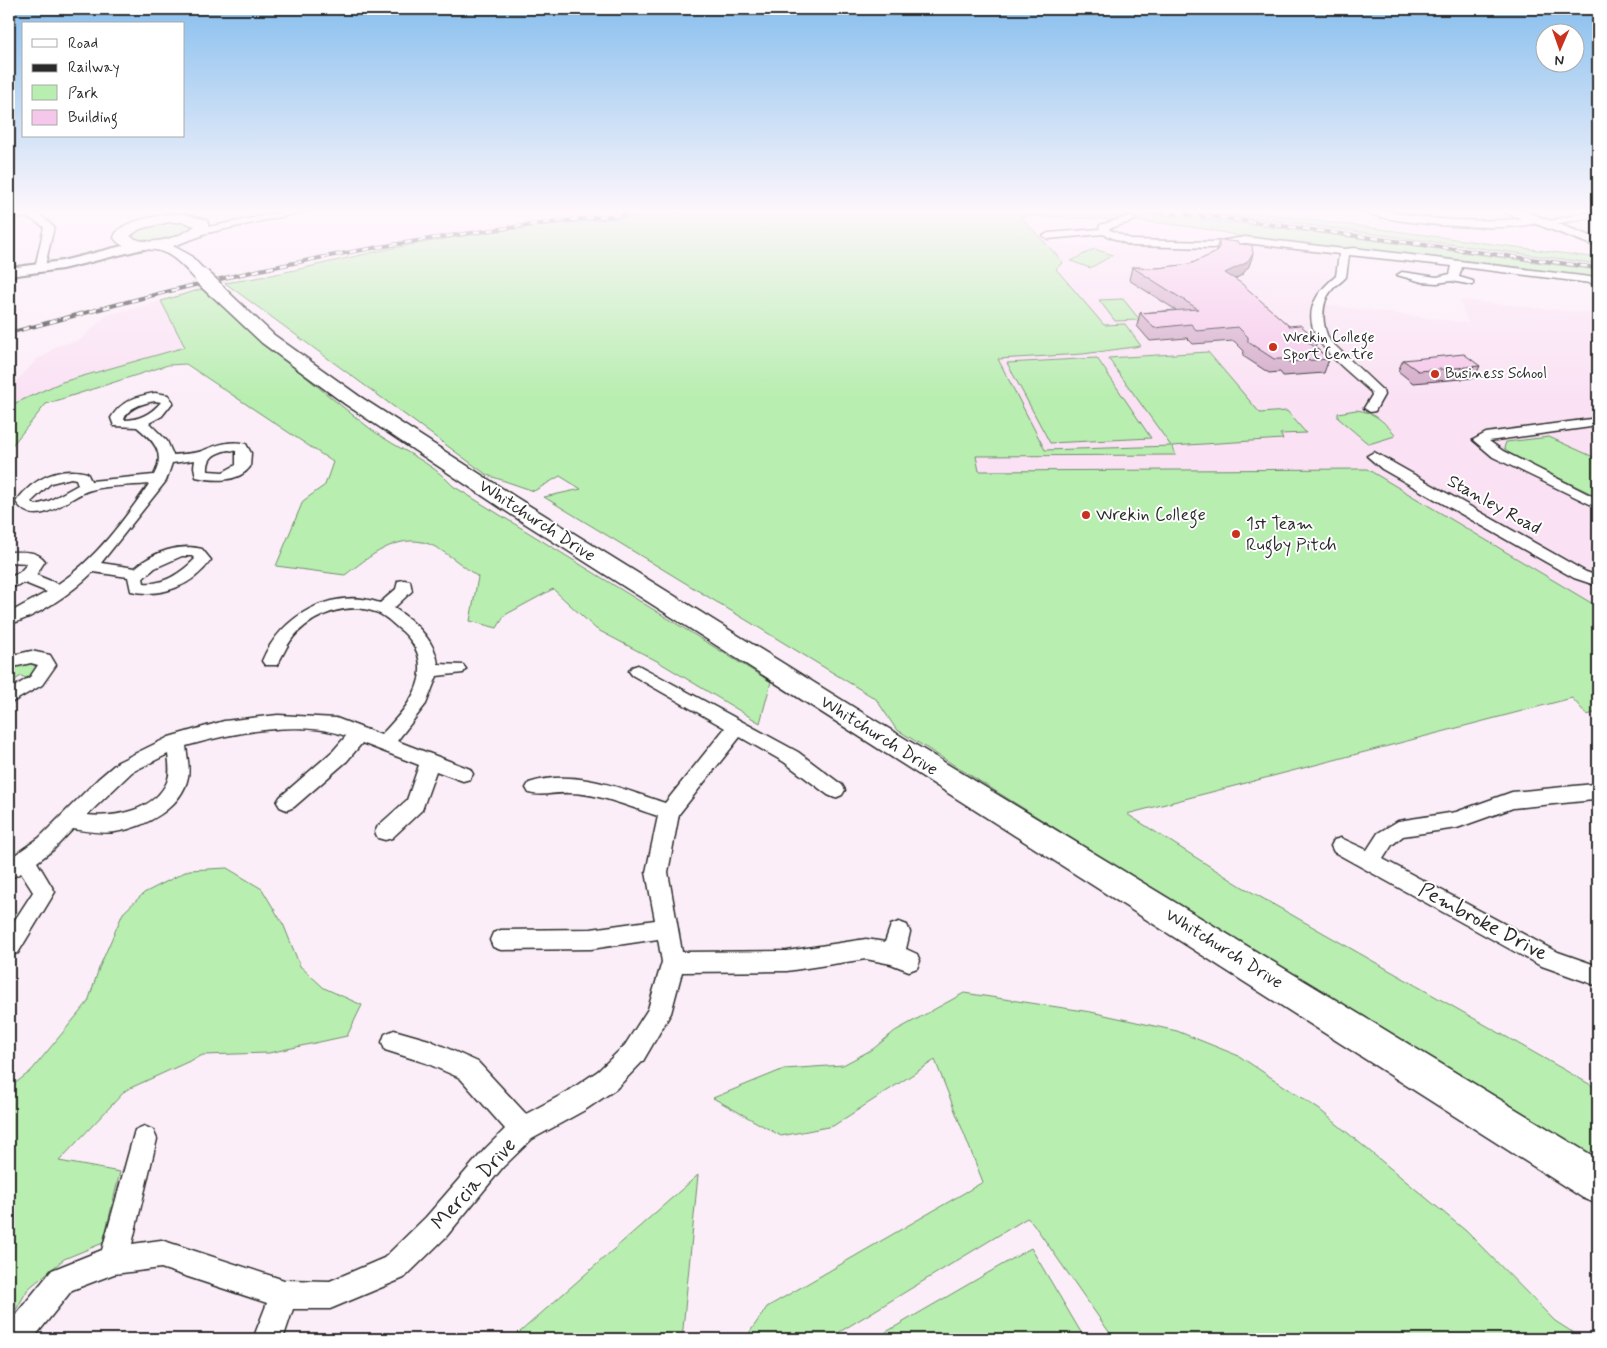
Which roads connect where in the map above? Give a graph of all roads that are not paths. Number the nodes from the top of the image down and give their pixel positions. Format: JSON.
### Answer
{"nodes":[{"id":1,"x":197,"y":272,"type":"edge"},
{"id":2,"x":1341,"y":272,"type":"edge"},
{"id":3,"x":1456,"y":272,"type":"edge"},
{"id":4,"x":1523,"y":272,"type":"edge"},
{"id":5,"x":1402,"y":275,"type":"dead end"},
{"id":6,"x":1452,"y":278,"type":"junction"},
{"id":7,"x":1598,"y":281,"type":"edge"},
{"id":8,"x":1469,"y":283,"type":"dead end"},
{"id":9,"x":1370,"y":408,"type":"dead end"},
{"id":10,"x":1598,"y":422,"type":"edge"},
{"id":11,"x":141,"y":423,"type":"dead end"},
{"id":12,"x":204,"y":455,"type":"dead end"},
{"id":13,"x":1374,"y":456,"type":"dead end"},
{"id":14,"x":167,"y":460,"type":"junction"},
{"id":15,"x":161,"y":478,"type":"junction"},
{"id":16,"x":86,"y":486,"type":"dead end"},
{"id":17,"x":1598,"y":504,"type":"edge"},
{"id":18,"x":9,"y":557,"type":"edge"},
{"id":19,"x":91,"y":567,"type":"junction"},
{"id":20,"x":138,"y":572,"type":"dead end"},
{"id":21,"x":26,"y":577,"type":"junction"},
{"id":22,"x":1598,"y":581,"type":"edge"},
{"id":23,"x":9,"y":583,"type":"edge"},
{"id":24,"x":404,"y":585,"type":"dead end"},
{"id":25,"x":60,"y":591,"type":"junction"},
{"id":26,"x":383,"y":609,"type":"junction"},
{"id":27,"x":9,"y":619,"type":"edge"},
{"id":28,"x":10,"y":657,"type":"edge"},
{"id":29,"x":271,"y":661,"type":"dead end"},
{"id":30,"x":457,"y":669,"type":"dead end"},
{"id":31,"x":429,"y":671,"type":"junction"},
{"id":32,"x":638,"y":671,"type":"dead end"},
{"id":33,"x":9,"y":698,"type":"edge"},
{"id":34,"x":736,"y":728,"type":"junction"},
{"id":35,"x":360,"y":733,"type":"junction"},
{"id":36,"x":176,"y":742,"type":"junction"},
{"id":37,"x":385,"y":742,"type":"junction"},
{"id":38,"x":430,"y":761,"type":"junction"},
{"id":39,"x":463,"y":774,"type":"dead end"},
{"id":40,"x":536,"y":788,"type":"dead end"},
{"id":41,"x":835,"y":790,"type":"dead end"},
{"id":42,"x":1594,"y":792,"type":"dead end"},
{"id":43,"x":287,"y":802,"type":"dead end"},
{"id":44,"x":669,"y":812,"type":"junction"},
{"id":45,"x":70,"y":820,"type":"junction"},
{"id":46,"x":385,"y":832,"type":"dead end"},
{"id":47,"x":1341,"y":846,"type":"dead end"},
{"id":48,"x":1370,"y":862,"type":"junction"},
{"id":49,"x":17,"y":865,"type":"edge"},
{"id":50,"x":668,"y":928,"type":"junction"},
{"id":51,"x":899,"y":932,"type":"dead end"},
{"id":52,"x":501,"y":940,"type":"dead end"},
{"id":53,"x":10,"y":946,"type":"edge"},
{"id":54,"x":673,"y":962,"type":"junction"},
{"id":55,"x":1598,"y":976,"type":"edge"},
{"id":56,"x":394,"y":1042,"type":"dead end"},
{"id":57,"x":523,"y":1130,"type":"junction"},
{"id":58,"x":144,"y":1139,"type":"dead end"},
{"id":59,"x":1598,"y":1183,"type":"edge"},
{"id":60,"x":114,"y":1260,"type":"junction"},
{"id":61,"x":284,"y":1294,"type":"junction"},
{"id":62,"x":15,"y":1339,"type":"edge"},
{"id":63,"x":268,"y":1339,"type":"edge"}],
"edges":[{"from":1,"to":59,"type":"main road","name":"Whitchurch Drive","bridge":true},
{"from":2,"to":9,"type":"street"},
{"from":3,"to":6,"type":"street"},
{"from":4,"to":7,"type":"street"},
{"from":5,"to":6,"type":"street"},
{"from":6,"to":8,"type":"street"},
{"from":10,"to":17,"type":"street"},
{"from":11,"to":14,"type":"street"},
{"from":12,"to":14,"type":"street"},
{"from":13,"to":22,"type":"street","name":"Stanley Road"},
{"from":14,"to":15,"type":"street"},
{"from":15,"to":16,"type":"street"},
{"from":15,"to":19,"type":"street"},
{"from":18,"to":21,"type":"street"},
{"from":19,"to":20,"type":"street"},
{"from":19,"to":25,"type":"street"},
{"from":21,"to":23,"type":"street"},
{"from":21,"to":25,"type":"street"},
{"from":24,"to":26,"type":"street"},
{"from":25,"to":27,"type":"street"},
{"from":26,"to":29,"type":"street"},
{"from":26,"to":31,"type":"street"},
{"from":28,"to":33,"type":"street"},
{"from":30,"to":31,"type":"street"},
{"from":31,"to":37,"type":"street"},
{"from":32,"to":34,"type":"street"},
{"from":34,"to":41,"type":"street"},
{"from":34,"to":44,"type":"street","name":"Mercia Drive"},
{"from":35,"to":36,"type":"street"},
{"from":35,"to":37,"type":"street"},
{"from":35,"to":43,"type":"street"},
{"from":36,"to":45,"type":"street"},
{"from":36,"to":45,"type":"street"},
{"from":37,"to":38,"type":"street"},
{"from":38,"to":39,"type":"street"},
{"from":38,"to":46,"type":"street"},
{"from":40,"to":44,"type":"street"},
{"from":42,"to":48,"type":"street"},
{"from":44,"to":50,"type":"street","name":"Mercia Drive"},
{"from":45,"to":49,"type":"street"},
{"from":47,"to":48,"type":"street","name":"Pembroke Drive"},
{"from":48,"to":55,"type":"street","name":"Pembroke Drive"},
{"from":49,"to":53,"type":"street"},
{"from":50,"to":52,"type":"street"},
{"from":50,"to":54,"type":"street","name":"Mercia Drive"},
{"from":51,"to":54,"type":"street"},
{"from":54,"to":57,"type":"street","name":"Mercia Drive"},
{"from":56,"to":57,"type":"street"},
{"from":57,"to":61,"type":"street","name":"Mercia Drive"},
{"from":58,"to":60,"type":"street"},
{"from":60,"to":61,"type":"street","name":"Mercia Drive"},
{"from":60,"to":62,"type":"street","name":"Mercia Drive"},
{"from":61,"to":63,"type":"street"}]}
